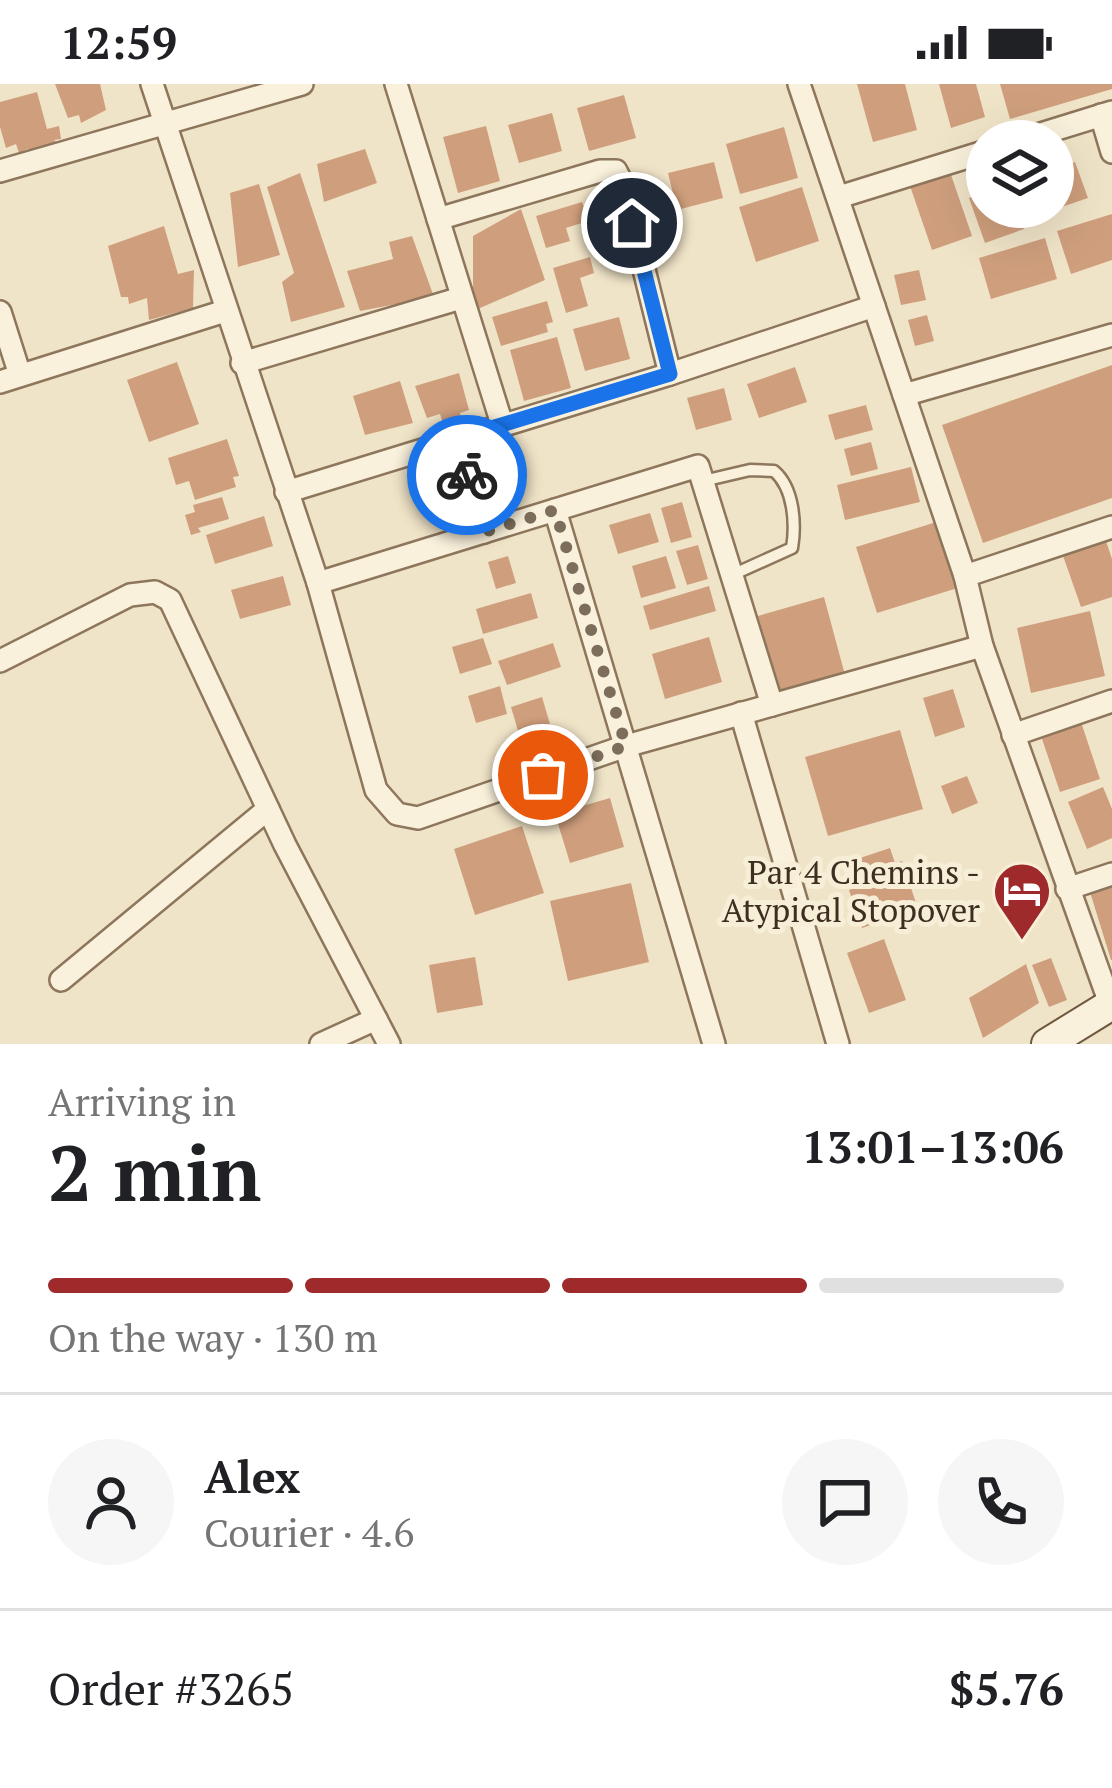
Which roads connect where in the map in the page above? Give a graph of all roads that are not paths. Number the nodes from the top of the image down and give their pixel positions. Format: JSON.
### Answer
{"nodes":[{"id":1,"x":152,"y":84,"type":"edge"},
{"id":2,"x":302,"y":84,"type":"edge"},
{"id":3,"x":396,"y":84,"type":"edge"},
{"id":4,"x":799,"y":84,"type":"edge"},
{"id":5,"x":1107,"y":113,"type":"edge"},
{"id":6,"x":1074,"y":123,"type":"edge"},
{"id":7,"x":164,"y":124,"type":"junction"},
{"id":8,"x":1112,"y":152,"type":"edge"},
{"id":9,"x":966,"y":158,"type":"edge"},
{"id":10,"x":0,"y":172,"type":"edge"},
{"id":11,"x":839,"y":197,"type":"junction"},
{"id":12,"x":438,"y":219,"type":"junction"},
{"id":13,"x":461,"y":298,"type":"junction"},
{"id":14,"x":874,"y":306,"type":"junction"},
{"id":15,"x":225,"y":311,"type":"junction"},
{"id":16,"x":0,"y":313,"type":"edge"},
{"id":17,"x":1112,"y":335,"type":"edge"},
{"id":18,"x":242,"y":363,"type":"junction"},
{"id":19,"x":670,"y":374,"type":"junction"},
{"id":20,"x":10,"y":378,"type":"edge"},
{"id":21,"x":904,"y":394,"type":"junction"},
{"id":22,"x":502,"y":424,"type":"junction"},
{"id":23,"x":455,"y":439,"type":"junction"},
{"id":24,"x":701,"y":474,"type":"junction"},
{"id":25,"x":286,"y":493,"type":"junction"},
{"id":26,"x":555,"y":510,"type":"junction"},
{"id":27,"x":1112,"y":527,"type":"edge"},
{"id":28,"x":484,"y":532,"type":"junction"},
{"id":29,"x":732,"y":575,"type":"junction"},
{"id":30,"x":965,"y":576,"type":"junction"},
{"id":31,"x":318,"y":583,"type":"junction"},
{"id":32,"x":982,"y":646,"type":"junction"},
{"id":33,"x":0,"y":662,"type":"edge"},
{"id":34,"x":1112,"y":701,"type":"edge"},
{"id":35,"x":772,"y":705,"type":"junction"},
{"id":36,"x":741,"y":713,"type":"junction"},
{"id":37,"x":1013,"y":735,"type":"junction"},
{"id":38,"x":626,"y":746,"type":"junction"},
{"id":39,"x":268,"y":808,"type":"junction"},
{"id":40,"x":1112,"y":874,"type":"edge"},
{"id":41,"x":1067,"y":889,"type":"junction"},
{"id":42,"x":61,"y":980,"type":"dead end"},
{"id":43,"x":1111,"y":1006,"type":"edge"},
{"id":44,"x":376,"y":1019,"type":"junction"},
{"id":45,"x":834,"y":1043,"type":"edge"},
{"id":46,"x":321,"y":1044,"type":"edge"},
{"id":47,"x":389,"y":1044,"type":"edge"},
{"id":48,"x":714,"y":1044,"type":"edge"},
{"id":49,"x":1047,"y":1044,"type":"edge"}],
"edges":[{"from":1,"to":7,"type":"street"},
{"from":2,"to":7,"type":"street"},
{"from":3,"to":12,"type":"street"},
{"from":4,"to":11,"type":"street"},
{"from":5,"to":6,"type":"street"},
{"from":5,"to":8,"type":"street"},
{"from":7,"to":10,"type":"street"},
{"from":7,"to":15,"type":"street"},
{"from":9,"to":11,"type":"street"},
{"from":11,"to":14,"type":"street"},
{"from":12,"to":13,"type":"street"},
{"from":12,"to":19,"type":"street"},
{"from":13,"to":18,"type":"street"},
{"from":13,"to":22,"type":"street"},
{"from":14,"to":19,"type":"street"},
{"from":14,"to":21,"type":"street"},
{"from":15,"to":18,"type":"street"},
{"from":15,"to":20,"type":"street"},
{"from":16,"to":20,"type":"street"},
{"from":17,"to":21,"type":"street"},
{"from":18,"to":25,"type":"street"},
{"from":19,"to":22,"type":"street"},
{"from":21,"to":30,"type":"street"},
{"from":22,"to":23,"type":"street"},
{"from":23,"to":25,"type":"street"},
{"from":23,"to":28,"type":"street"},
{"from":24,"to":26,"type":"street"},
{"from":24,"to":29,"type":"street"},
{"from":24,"to":29,"type":"lane"},
{"from":25,"to":31,"type":"street"},
{"from":26,"to":28,"type":"street"},
{"from":26,"to":38,"type":"street"},
{"from":27,"to":30,"type":"street"},
{"from":28,"to":31,"type":"street"},
{"from":29,"to":35,"type":"street"},
{"from":30,"to":32,"type":"street"},
{"from":31,"to":38,"type":"street"},
{"from":32,"to":35,"type":"street"},
{"from":32,"to":37,"type":"street"},
{"from":33,"to":39,"type":"street"},
{"from":34,"to":37,"type":"street"},
{"from":35,"to":36,"type":"street"},
{"from":36,"to":38,"type":"street"},
{"from":36,"to":45,"type":"street"},
{"from":37,"to":41,"type":"street"},
{"from":38,"to":48,"type":"street"},
{"from":39,"to":42,"type":"street"},
{"from":39,"to":44,"type":"street"},
{"from":40,"to":41,"type":"street"},
{"from":41,"to":43,"type":"street"},
{"from":43,"to":49,"type":"street"},
{"from":44,"to":46,"type":"street"},
{"from":44,"to":47,"type":"street"}]}
